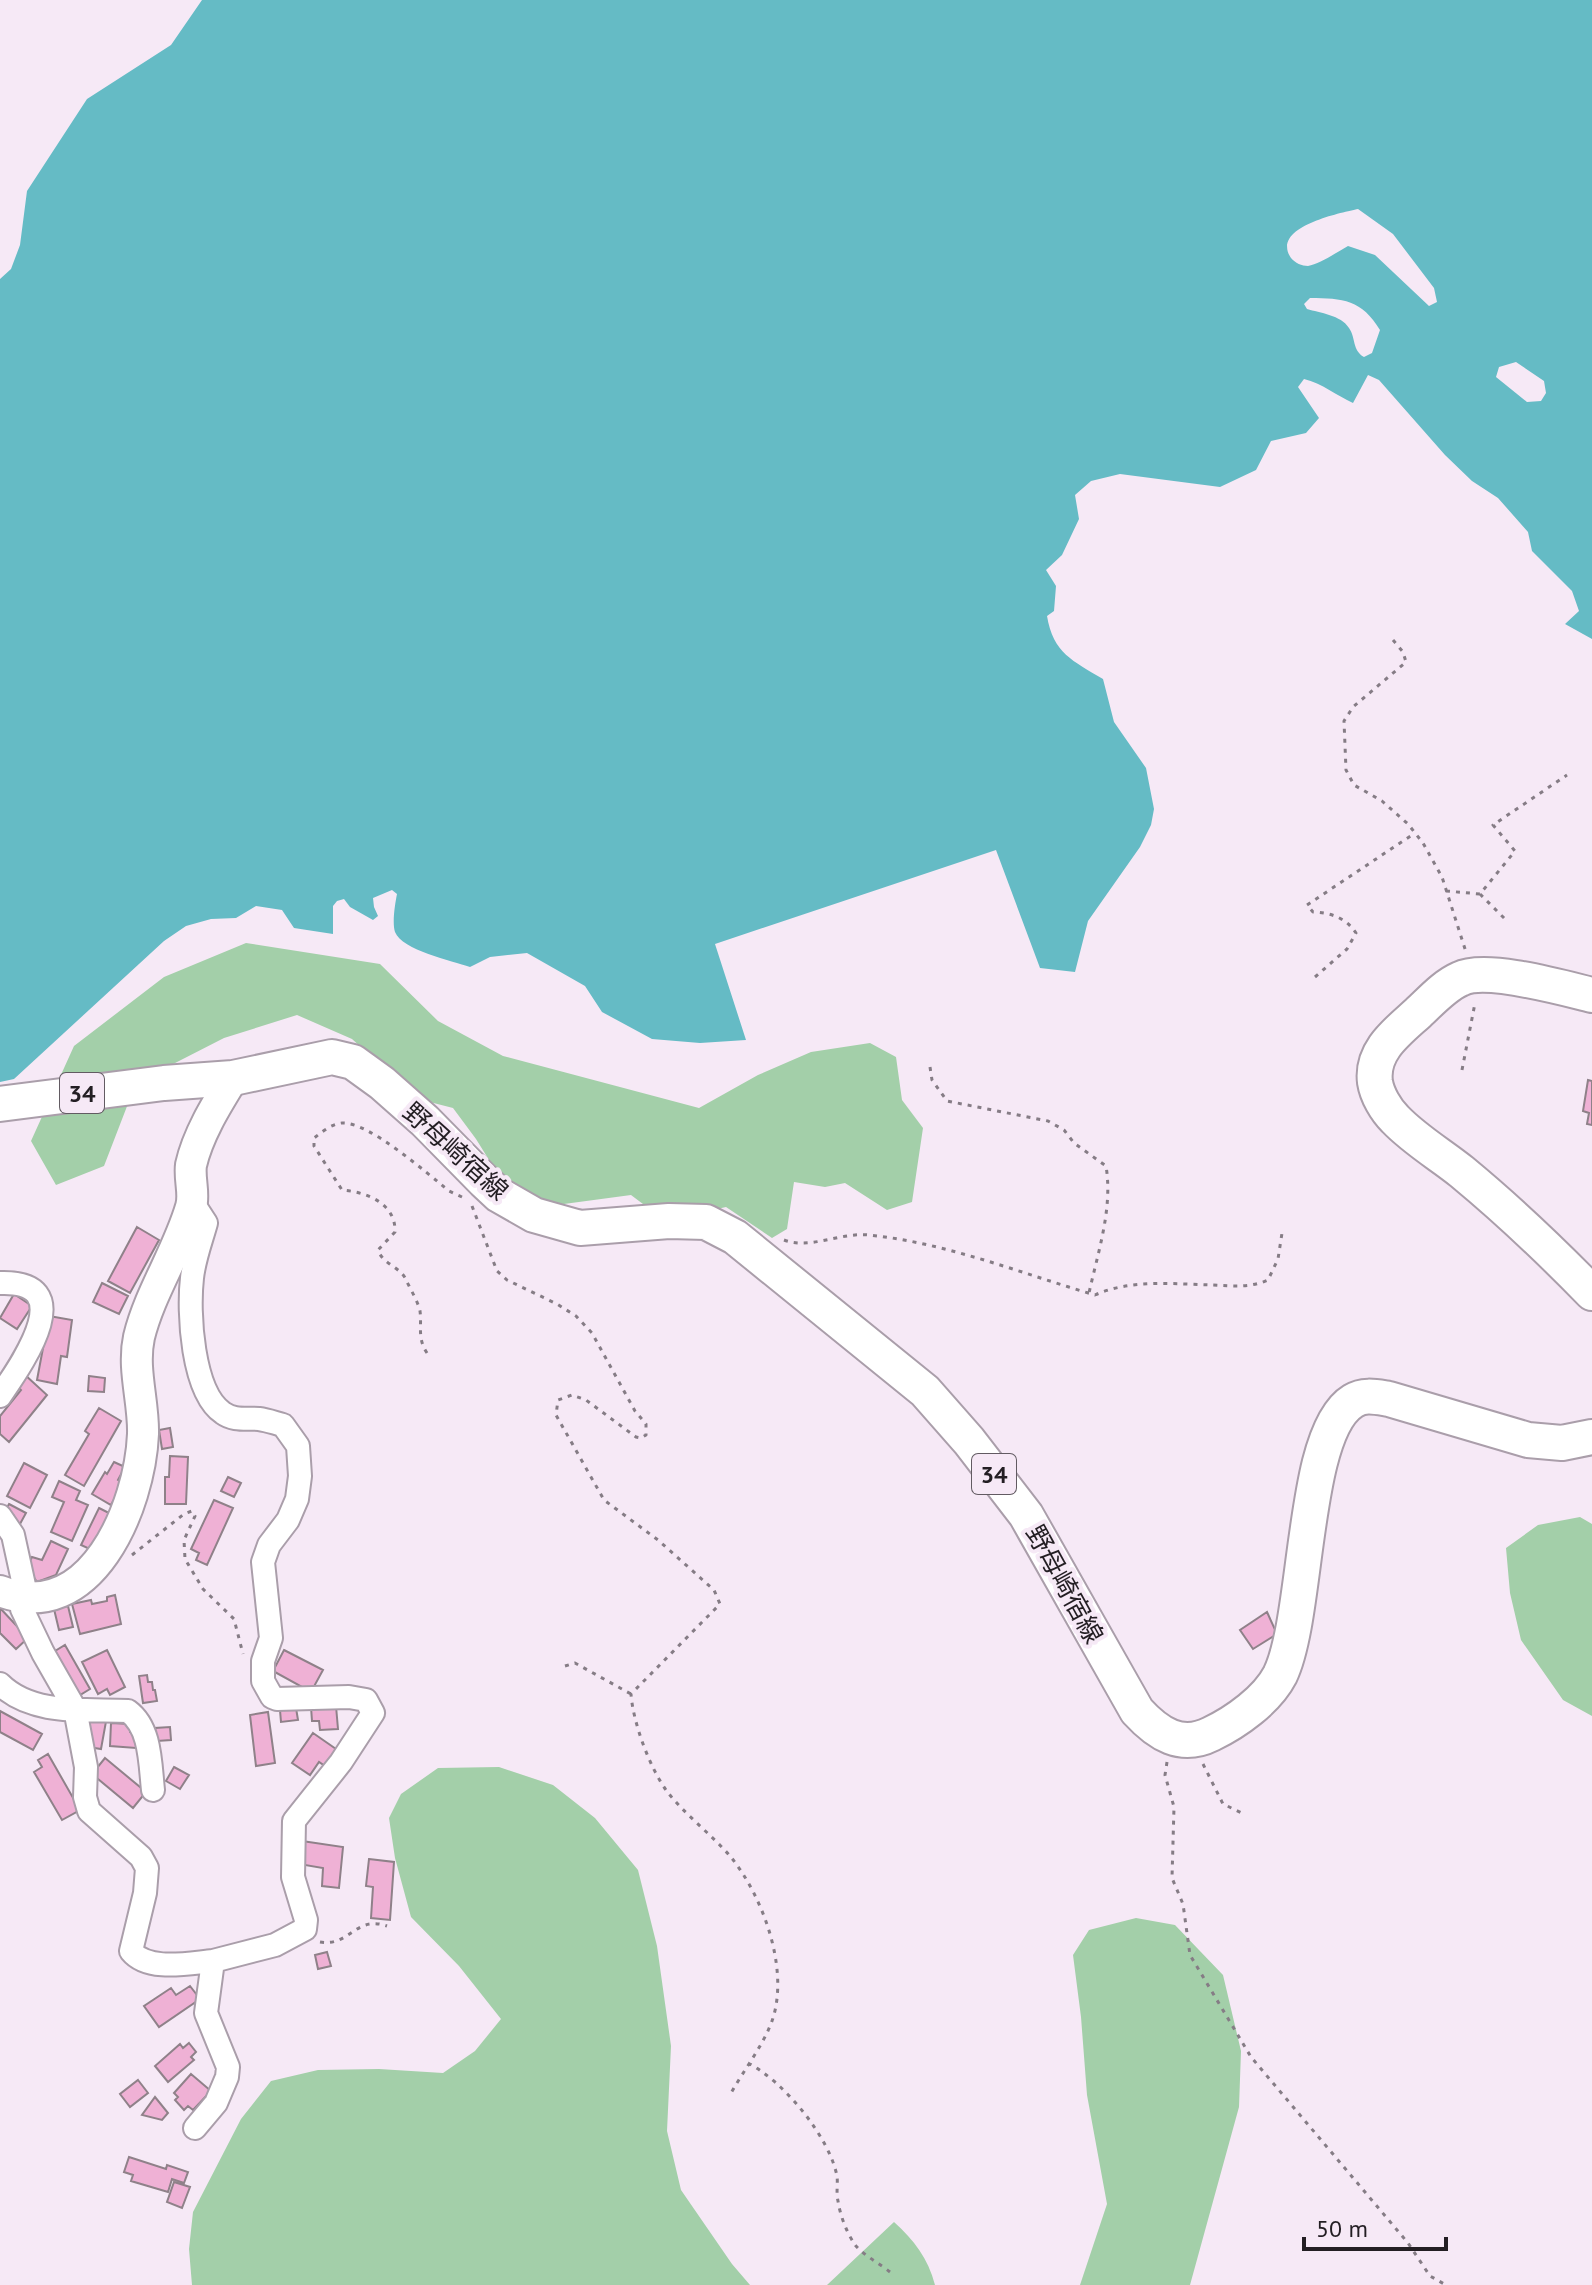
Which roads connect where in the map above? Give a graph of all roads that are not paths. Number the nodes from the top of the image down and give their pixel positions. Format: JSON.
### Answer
{"nodes":[{"id":1,"x":1592,"y":995,"type":"edge"},
{"id":2,"x":233,"y":1078,"type":"junction"},
{"id":3,"x":0,"y":1104,"type":"edge"},
{"id":4,"x":193,"y":1203,"type":"junction"},
{"id":5,"x":0,"y":1283,"type":"edge"},
{"id":6,"x":1592,"y":1293,"type":"edge"},
{"id":7,"x":0,"y":1396,"type":"edge"},
{"id":8,"x":1592,"y":1437,"type":"edge"},
{"id":9,"x":0,"y":1516,"type":"edge"},
{"id":10,"x":16,"y":1596,"type":"edge"},
{"id":11,"x":0,"y":1684,"type":"edge"},
{"id":12,"x":75,"y":1709,"type":"junction"},
{"id":13,"x":153,"y":1790,"type":"dead end"},
{"id":14,"x":213,"y":1961,"type":"junction"},
{"id":15,"x":195,"y":2128,"type":"dead end"}],
"edges":[{"from":1,"to":6,"type":"main road"},
{"from":2,"to":3,"type":"main road","name":"野母崎宿線","number":"34"},
{"from":2,"to":4,"type":"street"},
{"from":2,"to":8,"type":"main road","name":"野母崎宿線","number":"34"},
{"from":4,"to":10,"type":"street"},
{"from":4,"to":14,"type":"street"},
{"from":5,"to":7,"type":"street"},
{"from":9,"to":10,"type":"street"},
{"from":10,"to":12,"type":"street"},
{"from":11,"to":12,"type":"street"},
{"from":12,"to":13,"type":"street"},
{"from":12,"to":14,"type":"street"},
{"from":14,"to":15,"type":"street"}]}
